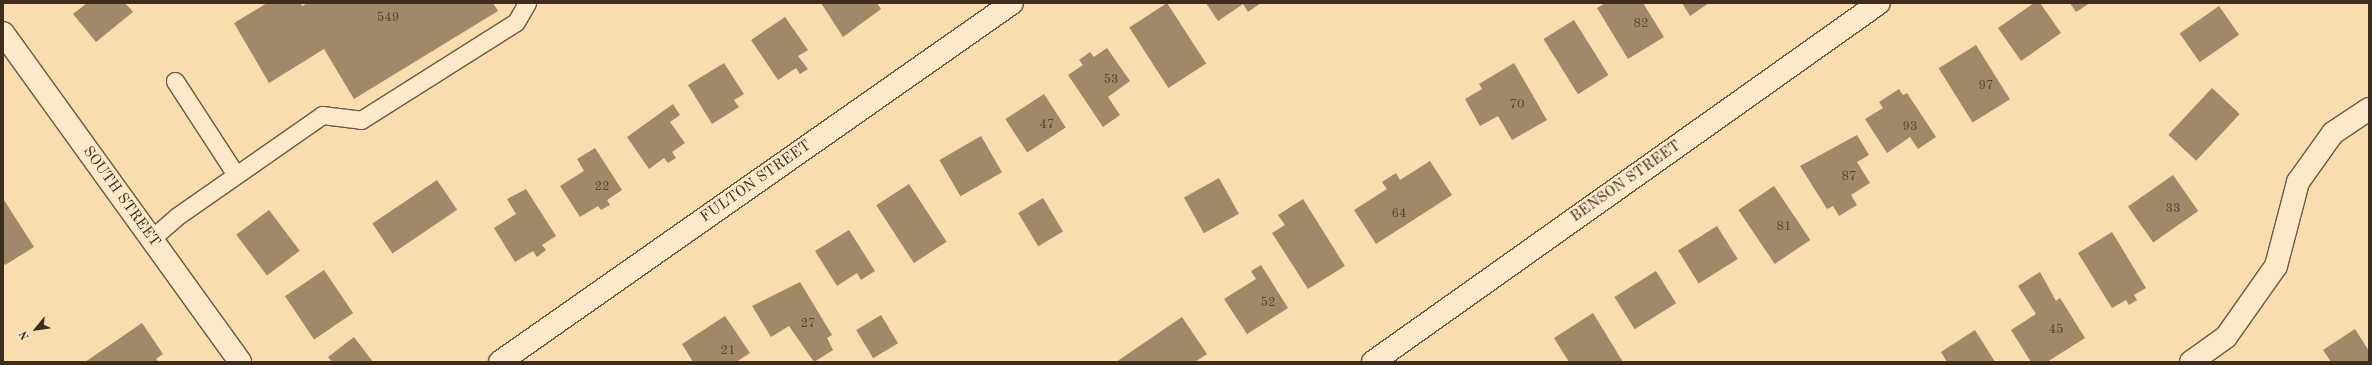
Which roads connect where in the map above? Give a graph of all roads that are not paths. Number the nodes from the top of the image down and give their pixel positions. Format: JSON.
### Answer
{"nodes":[{"id":1,"x":527,"y":3,"type":"edge"},
{"id":2,"x":1012,"y":3,"type":"edge"},
{"id":3,"x":1879,"y":3,"type":"edge"},
{"id":4,"x":3,"y":33,"type":"edge"},
{"id":5,"x":175,"y":81,"type":"dead end"},
{"id":6,"x":2369,"y":109,"type":"edge"},
{"id":7,"x":236,"y":175,"type":"junction"},
{"id":8,"x":151,"y":239,"type":"junction"},
{"id":9,"x":240,"y":362,"type":"edge"},
{"id":10,"x":500,"y":362,"type":"edge"},
{"id":11,"x":1373,"y":362,"type":"edge"},
{"id":12,"x":2191,"y":362,"type":"edge"}],
"edges":[{"from":1,"to":7,"type":"lane"},
{"from":2,"to":10,"type":"street","name":"FULTON STREET"},
{"from":3,"to":11,"type":"street","name":"BENSON STREET"},
{"from":4,"to":8,"type":"street","name":"SOUTH STREET"},
{"from":5,"to":7,"type":"lane"},
{"from":6,"to":12,"type":"street"},
{"from":7,"to":8,"type":"lane"},
{"from":8,"to":9,"type":"street","name":"SOUTH STREET"}]}
